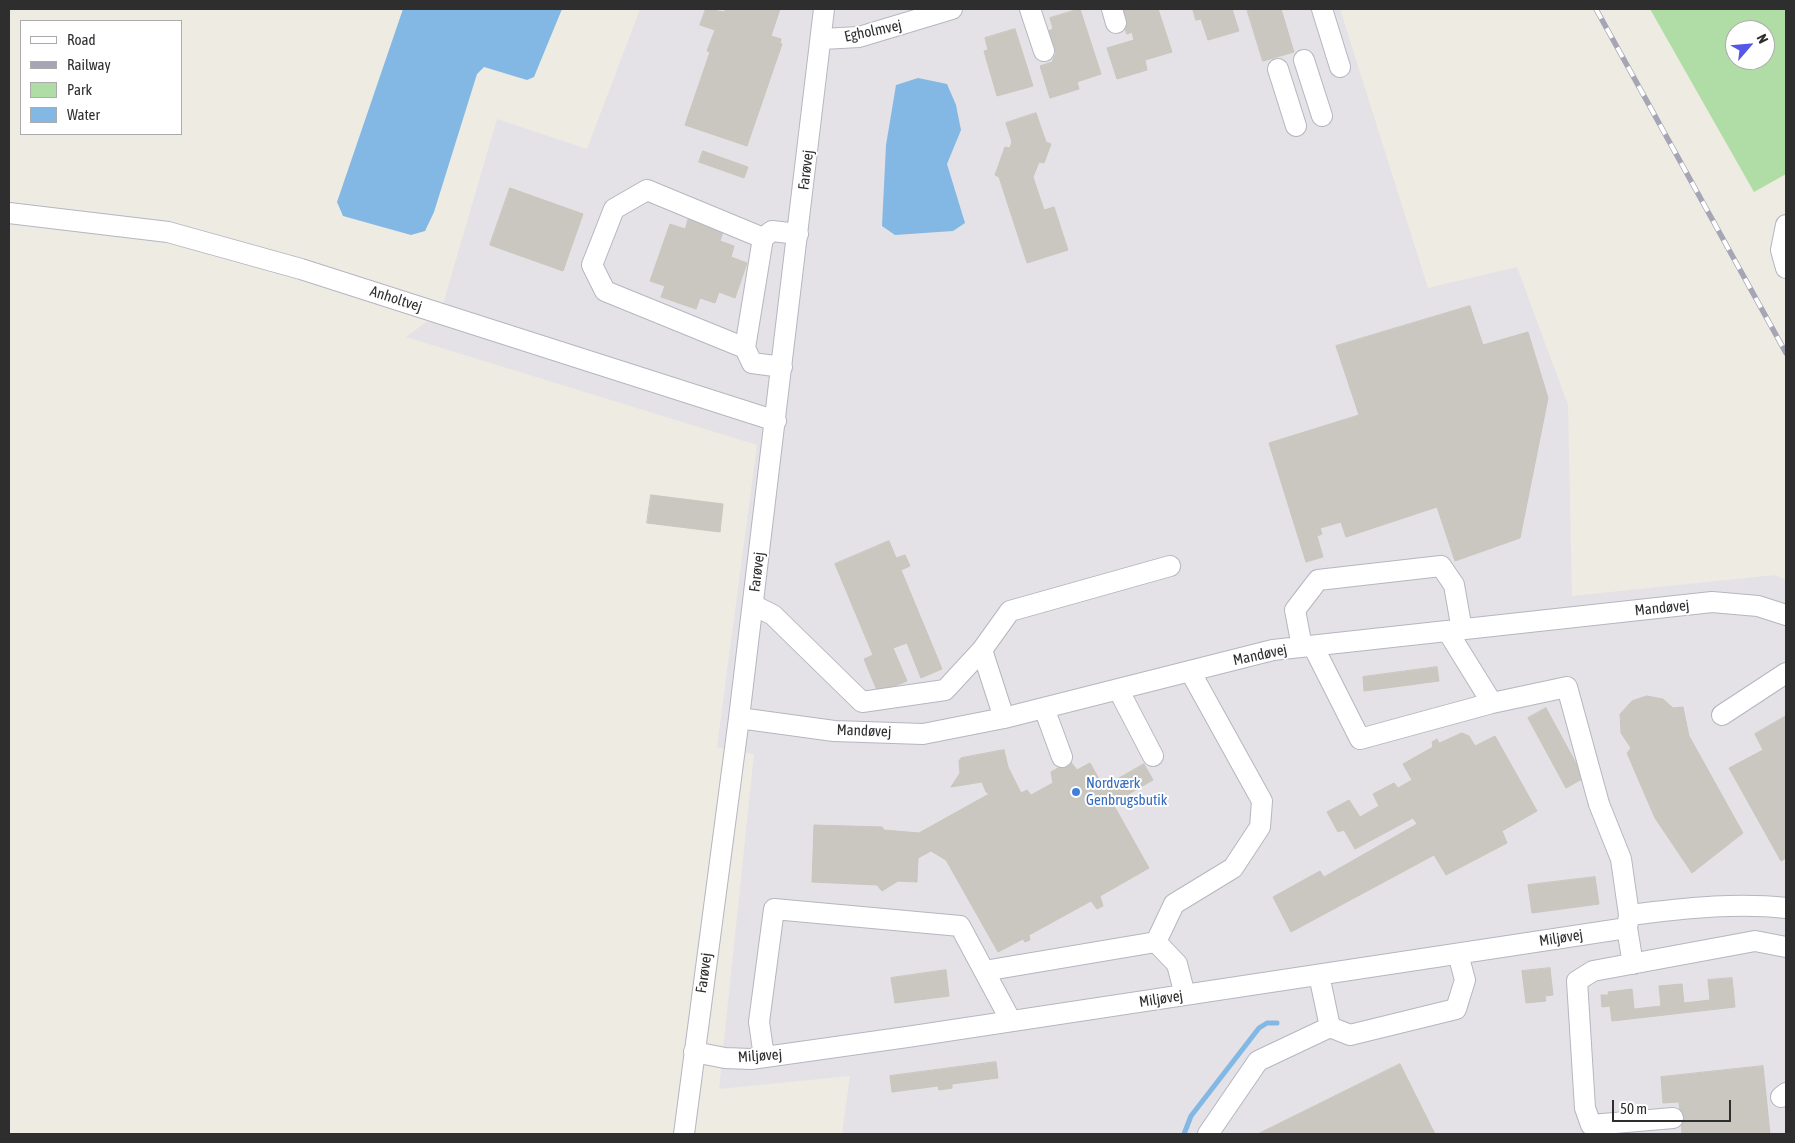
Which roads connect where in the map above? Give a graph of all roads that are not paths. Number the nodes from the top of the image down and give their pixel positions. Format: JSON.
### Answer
{"nodes":[{"id":1,"x":824,"y":9,"type":"edge"},
{"id":2,"x":952,"y":9,"type":"edge"},
{"id":3,"x":1030,"y":9,"type":"edge"},
{"id":4,"x":1322,"y":9,"type":"edge"},
{"id":5,"x":822,"y":39,"type":"junction"},
{"id":6,"x":1044,"y":51,"type":"dead end"},
{"id":7,"x":1304,"y":60,"type":"dead end"},
{"id":8,"x":1340,"y":67,"type":"dead end"},
{"id":9,"x":1278,"y":69,"type":"dead end"},
{"id":10,"x":1322,"y":116,"type":"dead end"},
{"id":11,"x":1296,"y":126,"type":"dead end"},
{"id":12,"x":9,"y":213,"type":"edge"},
{"id":13,"x":1786,"y":225,"type":"edge"},
{"id":14,"x":798,"y":234,"type":"junction"},
{"id":15,"x":763,"y":238,"type":"junction"},
{"id":16,"x":1786,"y":268,"type":"edge"},
{"id":17,"x":745,"y":348,"type":"junction"},
{"id":18,"x":782,"y":368,"type":"junction"},
{"id":19,"x":776,"y":421,"type":"junction"},
{"id":20,"x":1170,"y":566,"type":"dead end"},
{"id":21,"x":753,"y":605,"type":"junction"},
{"id":22,"x":1786,"y":615,"type":"edge"},
{"id":23,"x":1455,"y":631,"type":"junction"},
{"id":24,"x":1307,"y":647,"type":"junction"},
{"id":25,"x":982,"y":650,"type":"junction"},
{"id":26,"x":1190,"y":671,"type":"junction"},
{"id":27,"x":1786,"y":673,"type":"edge"},
{"id":28,"x":1118,"y":690,"type":"junction"},
{"id":29,"x":1492,"y":703,"type":"junction"},
{"id":30,"x":1044,"y":708,"type":"junction"},
{"id":31,"x":1722,"y":715,"type":"dead end"},
{"id":32,"x":739,"y":718,"type":"junction"},
{"id":33,"x":1004,"y":718,"type":"junction"},
{"id":34,"x":1153,"y":756,"type":"dead end"},
{"id":35,"x":1062,"y":757,"type":"dead end"},
{"id":36,"x":1786,"y":908,"type":"edge"},
{"id":37,"x":1628,"y":921,"type":"junction"},
{"id":38,"x":1156,"y":942,"type":"junction"},
{"id":39,"x":1786,"y":947,"type":"edge"},
{"id":40,"x":1458,"y":954,"type":"junction"},
{"id":41,"x":1633,"y":964,"type":"junction"},
{"id":42,"x":984,"y":972,"type":"junction"},
{"id":43,"x":1318,"y":975,"type":"junction"},
{"id":44,"x":1185,"y":995,"type":"junction"},
{"id":45,"x":1011,"y":1021,"type":"junction"},
{"id":46,"x":1330,"y":1027,"type":"junction"},
{"id":47,"x":694,"y":1052,"type":"junction"},
{"id":48,"x":764,"y":1057,"type":"junction"},
{"id":49,"x":1673,"y":1118,"type":"dead end"},
{"id":50,"x":684,"y":1134,"type":"edge"},
{"id":51,"x":1208,"y":1134,"type":"edge"}],
"edges":[{"from":1,"to":5,"type":"street","name":"Farøvej"},
{"from":2,"to":5,"type":"street","name":"Egholmvej"},
{"from":3,"to":6,"type":"street"},
{"from":4,"to":8,"type":"street"},
{"from":5,"to":14,"type":"street","name":"Farøvej"},
{"from":7,"to":10,"type":"street"},
{"from":9,"to":11,"type":"street"},
{"from":12,"to":19,"type":"street","name":"Anholtvej"},
{"from":13,"to":16,"type":"street"},
{"from":14,"to":15,"type":"street"},
{"from":14,"to":18,"type":"street","name":"Farøvej"},
{"from":15,"to":17,"type":"street"},
{"from":15,"to":17,"type":"street"},
{"from":17,"to":18,"type":"street"},
{"from":18,"to":19,"type":"street","name":"Farøvej"},
{"from":19,"to":21,"type":"street","name":"Farøvej"},
{"from":20,"to":25,"type":"street"},
{"from":21,"to":25,"type":"street"},
{"from":21,"to":32,"type":"street","name":"Farøvej"},
{"from":22,"to":23,"type":"street","name":"Mandøvej"},
{"from":23,"to":24,"type":"street","name":"Mandøvej"},
{"from":23,"to":24,"type":"street"},
{"from":23,"to":29,"type":"street"},
{"from":24,"to":26,"type":"street","name":"Mandøvej"},
{"from":24,"to":29,"type":"street"},
{"from":25,"to":33,"type":"street"},
{"from":26,"to":28,"type":"street","name":"Mandøvej"},
{"from":26,"to":38,"type":"street"},
{"from":27,"to":31,"type":"street"},
{"from":28,"to":30,"type":"street","name":"Mandøvej"},
{"from":28,"to":34,"type":"street"},
{"from":29,"to":37,"type":"street"},
{"from":30,"to":33,"type":"street","name":"Mandøvej"},
{"from":30,"to":35,"type":"street"},
{"from":32,"to":33,"type":"street","name":"Mandøvej"},
{"from":32,"to":47,"type":"street","name":"Farøvej"},
{"from":36,"to":37,"type":"street"},
{"from":37,"to":40,"type":"street","name":"Miljøvej"},
{"from":37,"to":41,"type":"street"},
{"from":38,"to":42,"type":"street"},
{"from":38,"to":44,"type":"street"},
{"from":39,"to":41,"type":"street"},
{"from":40,"to":43,"type":"street","name":"Miljøvej"},
{"from":40,"to":46,"type":"street"},
{"from":41,"to":49,"type":"street"},
{"from":42,"to":45,"type":"street"},
{"from":42,"to":48,"type":"street"},
{"from":43,"to":44,"type":"street","name":"Miljøvej"},
{"from":43,"to":46,"type":"street"},
{"from":44,"to":45,"type":"street","name":"Miljøvej"},
{"from":45,"to":48,"type":"street","name":"Miljøvej"},
{"from":46,"to":51,"type":"street"},
{"from":47,"to":48,"type":"street","name":"Miljøvej"},
{"from":47,"to":50,"type":"street","name":"Farøvej"}]}
